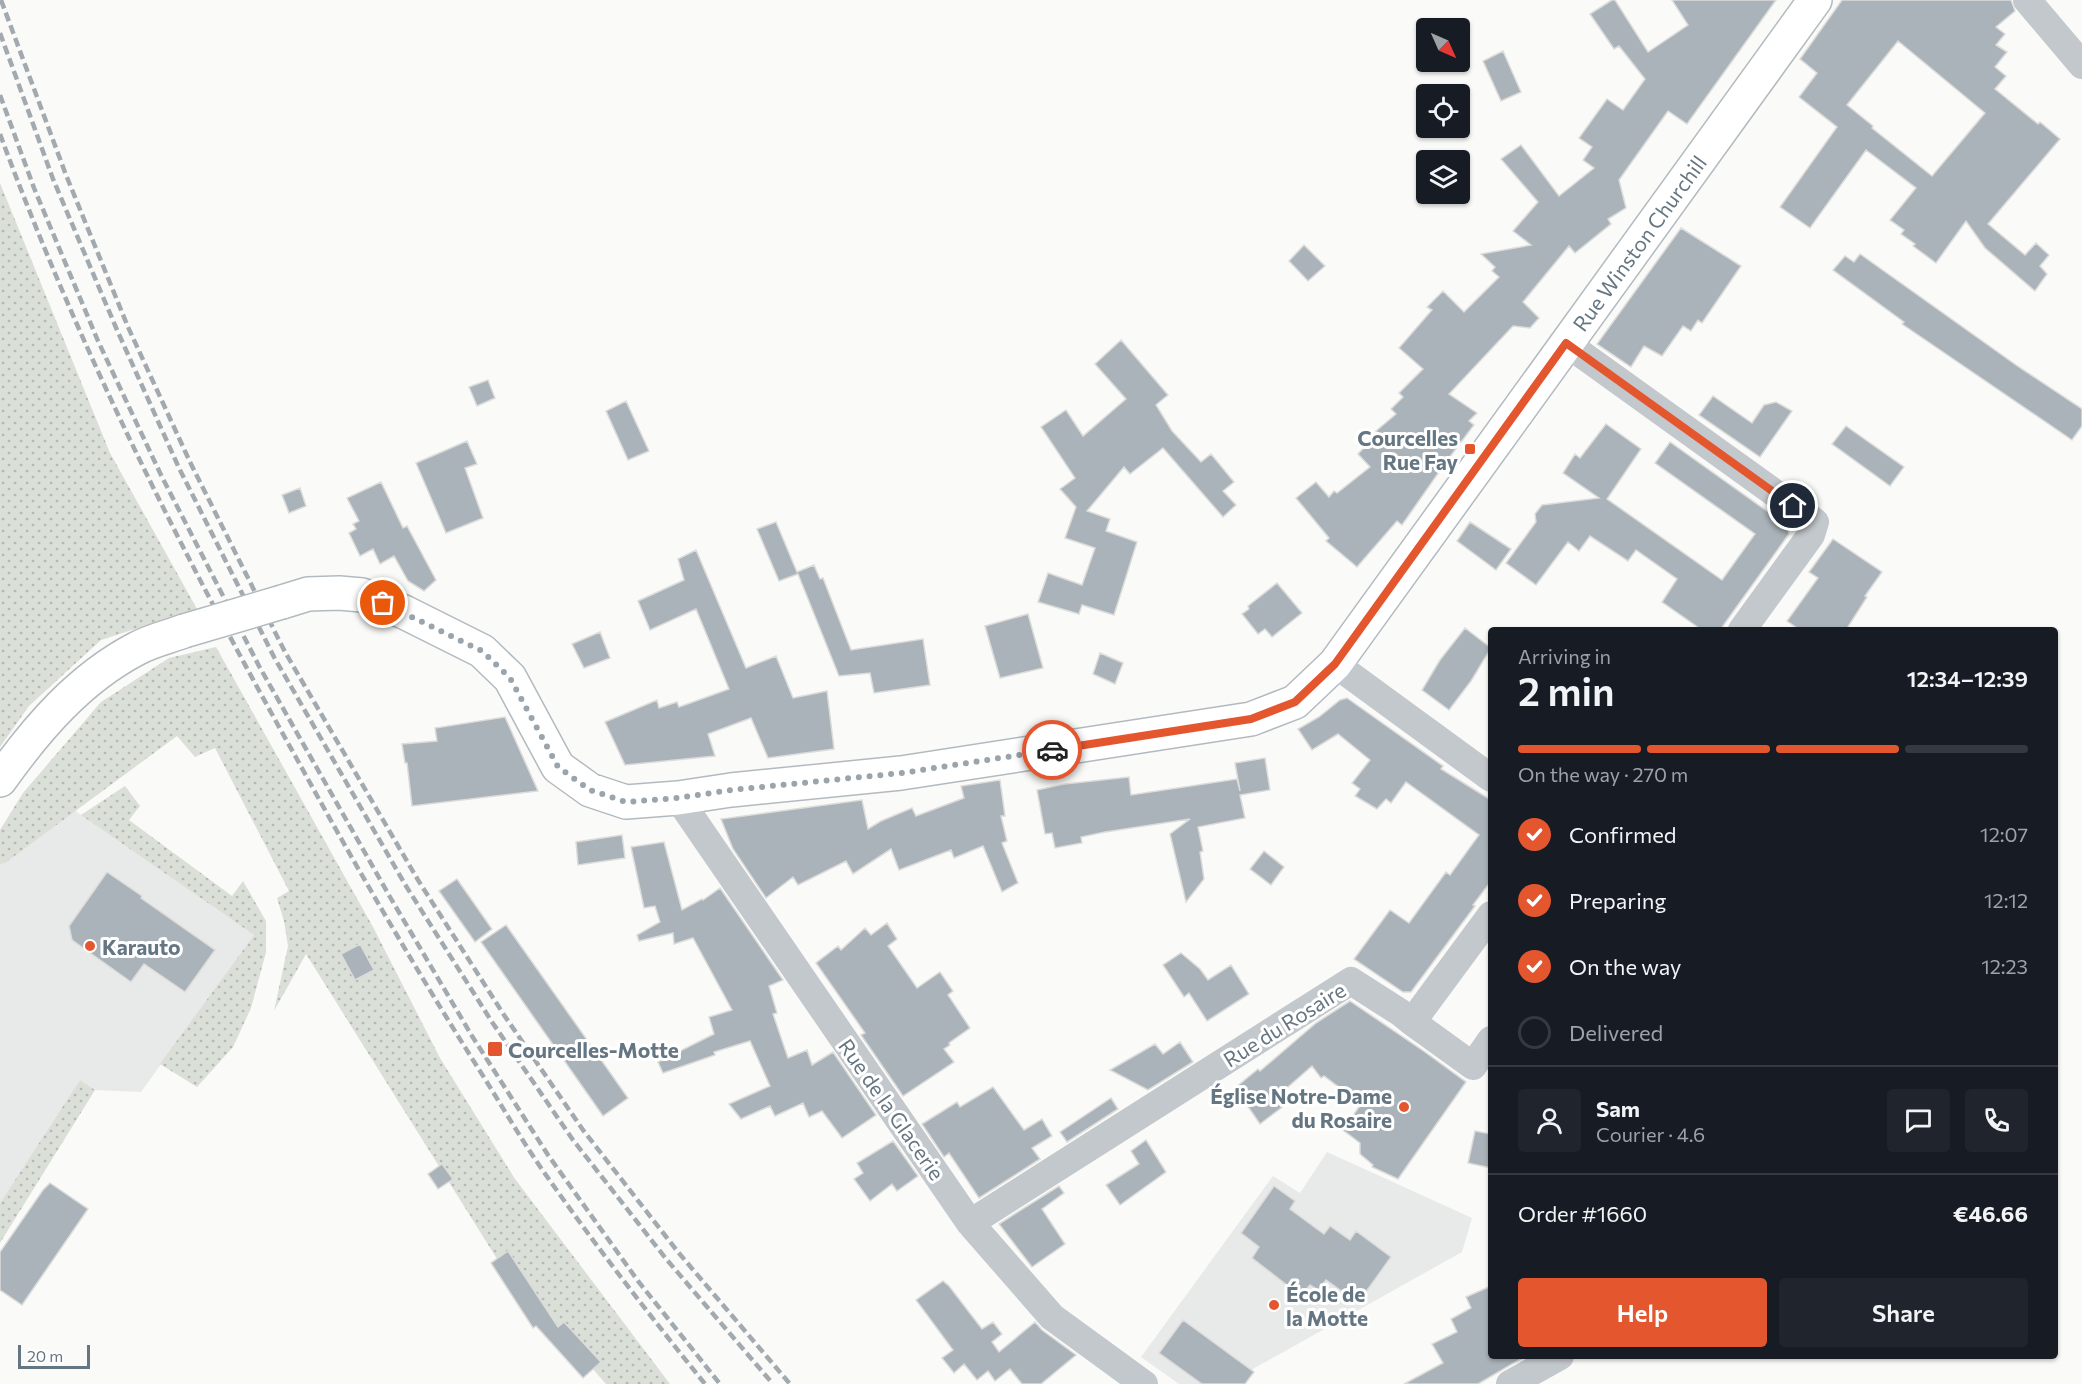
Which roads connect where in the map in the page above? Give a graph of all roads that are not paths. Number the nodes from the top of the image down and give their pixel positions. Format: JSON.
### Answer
{"nodes":[{"id":1,"x":1815,"y":0,"type":"edge"},
{"id":2,"x":2027,"y":0,"type":"edge"},
{"id":3,"x":2082,"y":65,"type":"edge"},
{"id":4,"x":1566,"y":343,"type":"junction"},
{"id":5,"x":1744,"y":627,"type":"edge"},
{"id":6,"x":1335,"y":664,"type":"junction"},
{"id":7,"x":1488,"y":776,"type":"edge"},
{"id":8,"x":0,"y":780,"type":"edge"},
{"id":9,"x":678,"y":798,"type":"junction"},
{"id":10,"x":1488,"y":919,"type":"edge"},
{"id":11,"x":1412,"y":1022,"type":"junction"},
{"id":12,"x":1488,"y":1044,"type":"edge"},
{"id":13,"x":970,"y":1223,"type":"junction"},
{"id":14,"x":1555,"y":1359,"type":"edge"},
{"id":15,"x":1144,"y":1384,"type":"edge"},
{"id":16,"x":1510,"y":1384,"type":"edge"}],
"edges":[{"from":1,"to":4,"type":"main road","name":"Rue Winston Churchill"},
{"from":2,"to":3,"type":"street"},
{"from":4,"to":5,"type":"street"},
{"from":4,"to":6,"type":"main road","name":"Rue Winston Churchill"},
{"from":6,"to":7,"type":"street"},
{"from":6,"to":9,"type":"main road","name":"Rue Winston Churchill"},
{"from":8,"to":9,"type":"main road","name":"Rue Winston Churchill","bridge":true},
{"from":9,"to":13,"type":"street","name":"Rue de la Glacerie"},
{"from":10,"to":11,"type":"street"},
{"from":11,"to":12,"type":"street","name":"Rue du Rosaire"},
{"from":11,"to":13,"type":"street","name":"Rue du Rosaire"},
{"from":13,"to":15,"type":"street","name":"Rue de la Glacerie"},
{"from":14,"to":16,"type":"street"}]}
